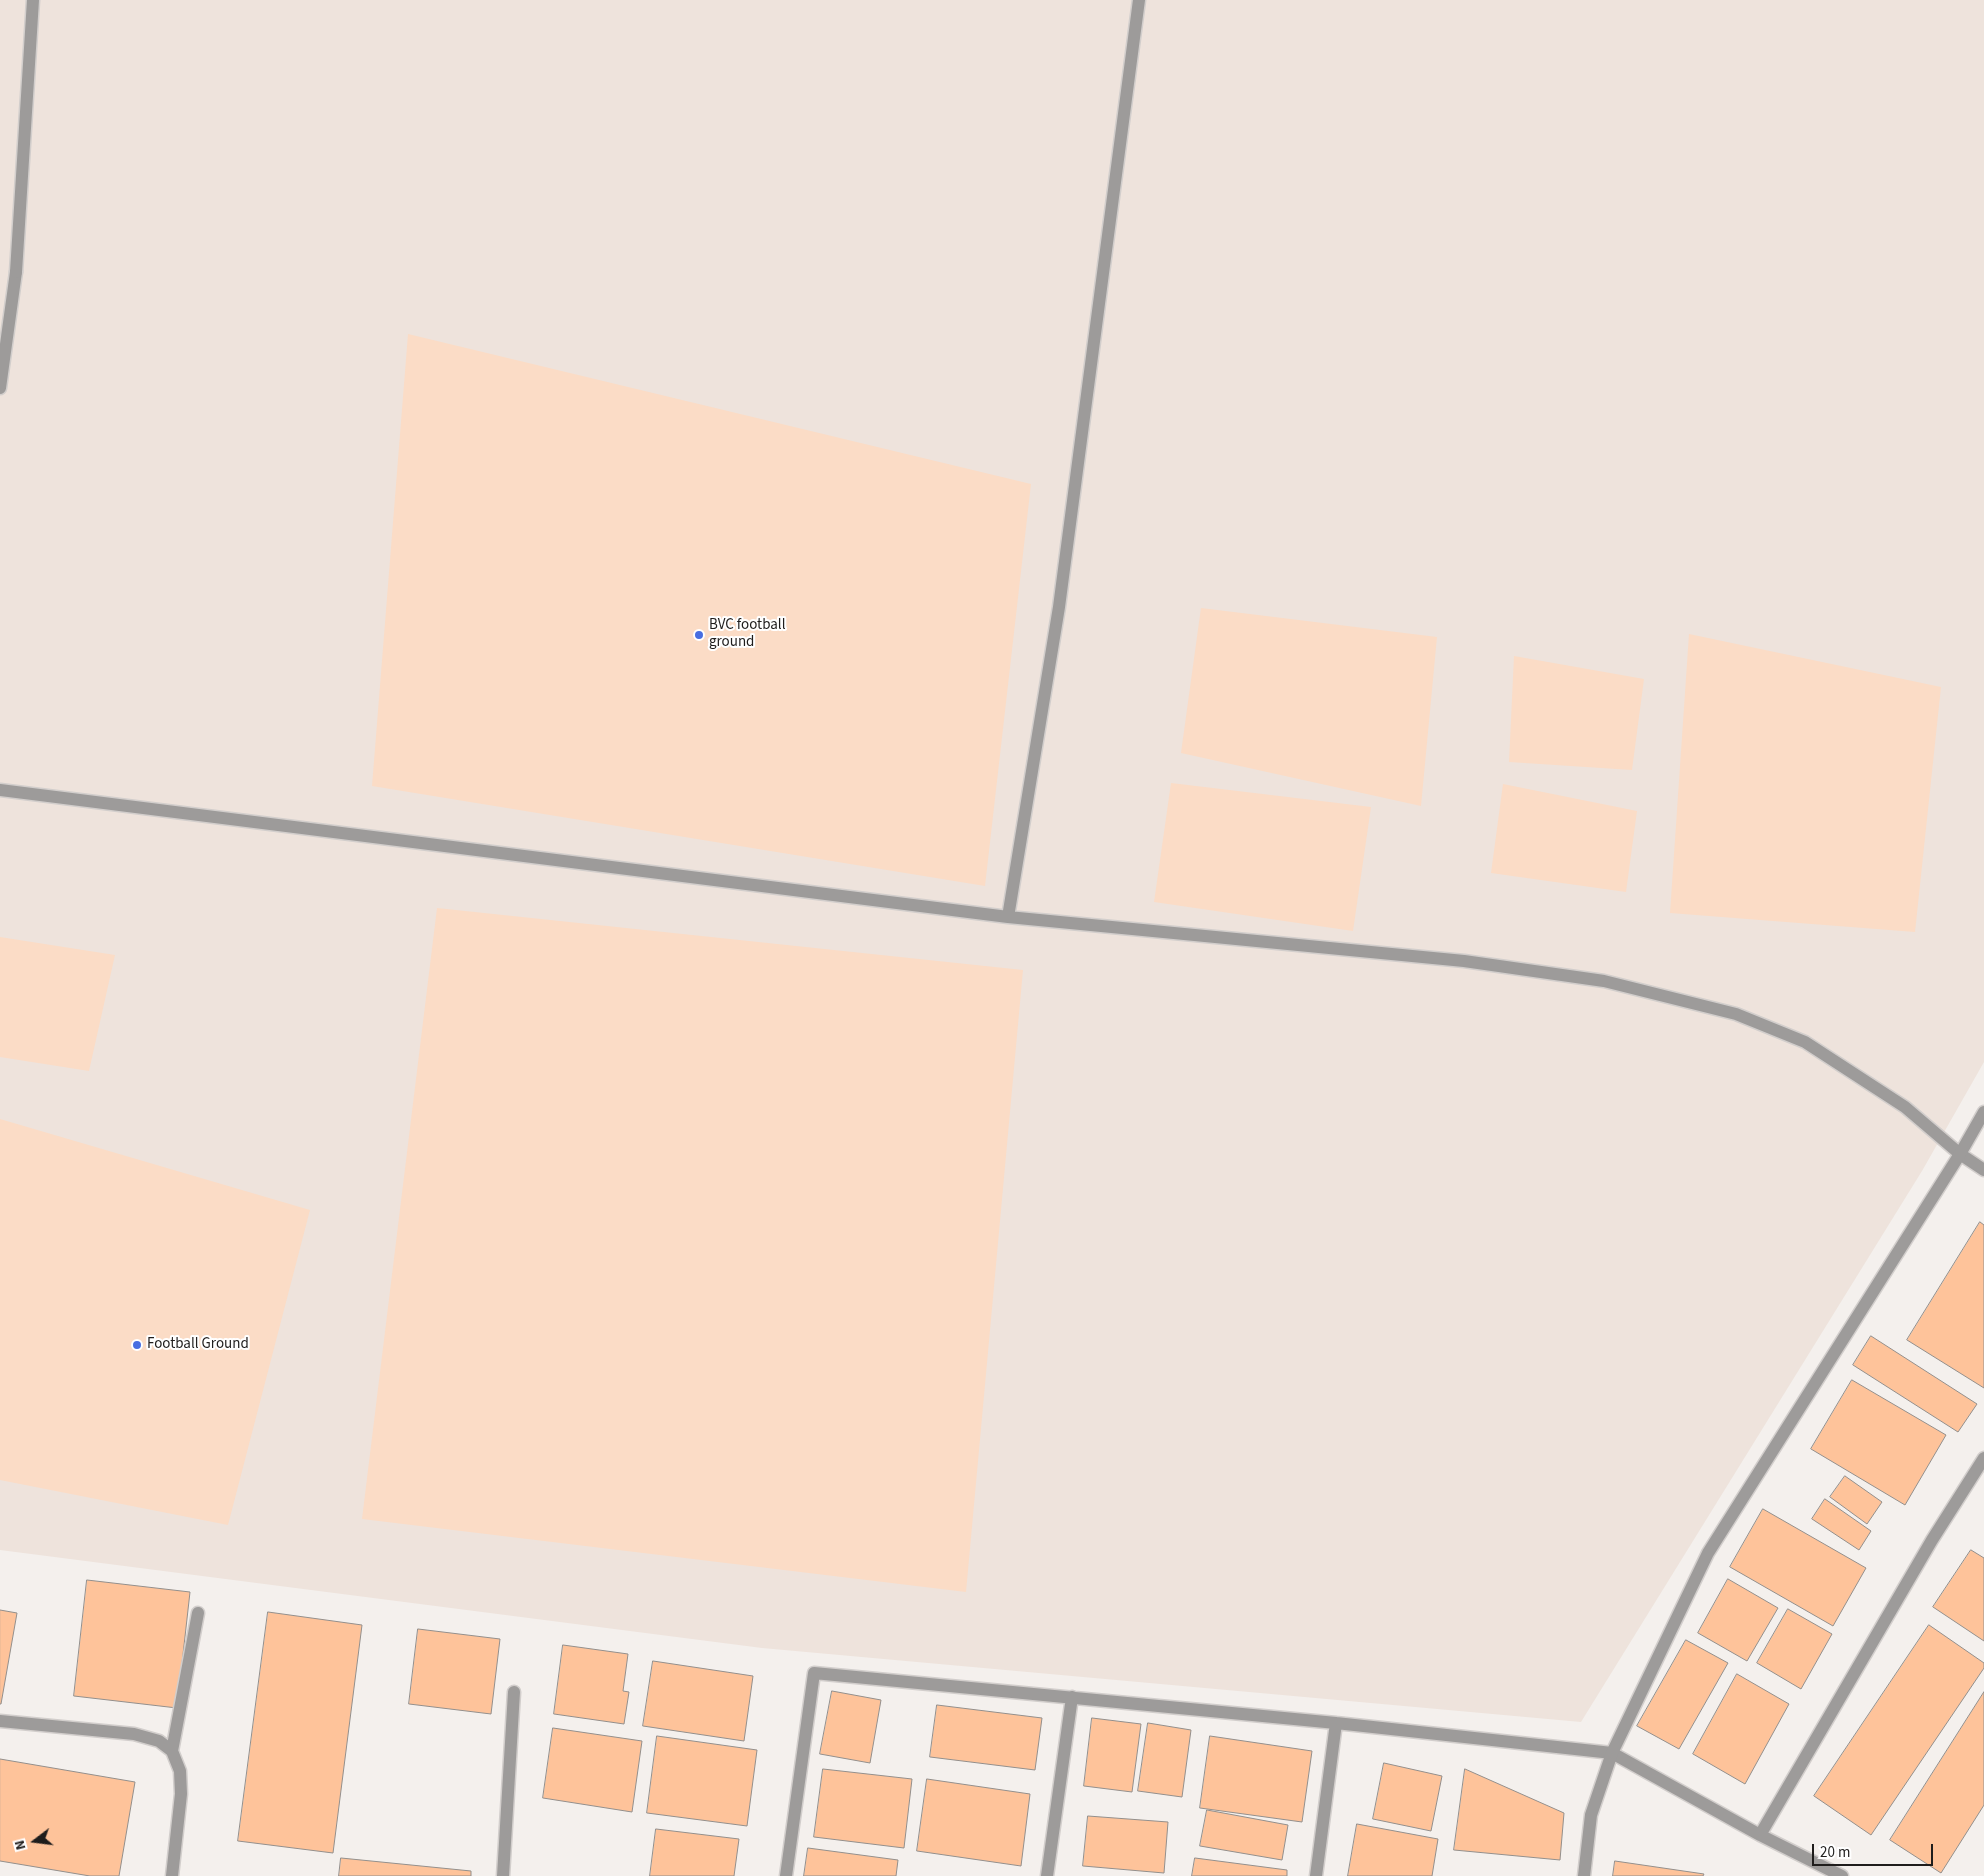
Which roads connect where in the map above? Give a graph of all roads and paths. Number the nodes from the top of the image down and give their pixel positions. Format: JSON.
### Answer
{"nodes":[{"id":1,"x":33,"y":0,"type":"edge"},
{"id":2,"x":1140,"y":0,"type":"edge"},
{"id":3,"x":0,"y":388,"type":"edge"},
{"id":4,"x":0,"y":790,"type":"edge"},
{"id":5,"x":1008,"y":917,"type":"junction"},
{"id":6,"x":1984,"y":1112,"type":"edge"},
{"id":7,"x":1960,"y":1154,"type":"junction"},
{"id":8,"x":1984,"y":1170,"type":"edge"},
{"id":9,"x":1984,"y":1458,"type":"edge"},
{"id":10,"x":198,"y":1613,"type":"dead end"},
{"id":11,"x":514,"y":1692,"type":"dead end"},
{"id":12,"x":1072,"y":1697,"type":"junction"},
{"id":13,"x":0,"y":1721,"type":"edge"},
{"id":14,"x":1336,"y":1723,"type":"junction"},
{"id":15,"x":172,"y":1751,"type":"junction"},
{"id":16,"x":1612,"y":1753,"type":"junction"},
{"id":17,"x":1760,"y":1835,"type":"junction"},
{"id":18,"x":172,"y":1876,"type":"edge"},
{"id":19,"x":503,"y":1876,"type":"edge"},
{"id":20,"x":786,"y":1876,"type":"edge"},
{"id":21,"x":1047,"y":1876,"type":"edge"},
{"id":22,"x":1316,"y":1876,"type":"edge"},
{"id":23,"x":1584,"y":1876,"type":"edge"},
{"id":24,"x":1842,"y":1876,"type":"edge"}],
"edges":[{"from":1,"to":3,"type":"street"},
{"from":2,"to":5,"type":"street"},
{"from":4,"to":5,"type":"street"},
{"from":5,"to":7,"type":"street"},
{"from":6,"to":7,"type":"street"},
{"from":7,"to":8,"type":"street"},
{"from":7,"to":16,"type":"street"},
{"from":9,"to":17,"type":"street"},
{"from":10,"to":15,"type":"street"},
{"from":11,"to":19,"type":"street"},
{"from":12,"to":14,"type":"street"},
{"from":12,"to":20,"type":"street"},
{"from":12,"to":21,"type":"street"},
{"from":13,"to":15,"type":"street"},
{"from":14,"to":16,"type":"street"},
{"from":14,"to":22,"type":"street"},
{"from":15,"to":18,"type":"street"},
{"from":16,"to":17,"type":"street"},
{"from":16,"to":23,"type":"street"},
{"from":17,"to":24,"type":"street"}]}
